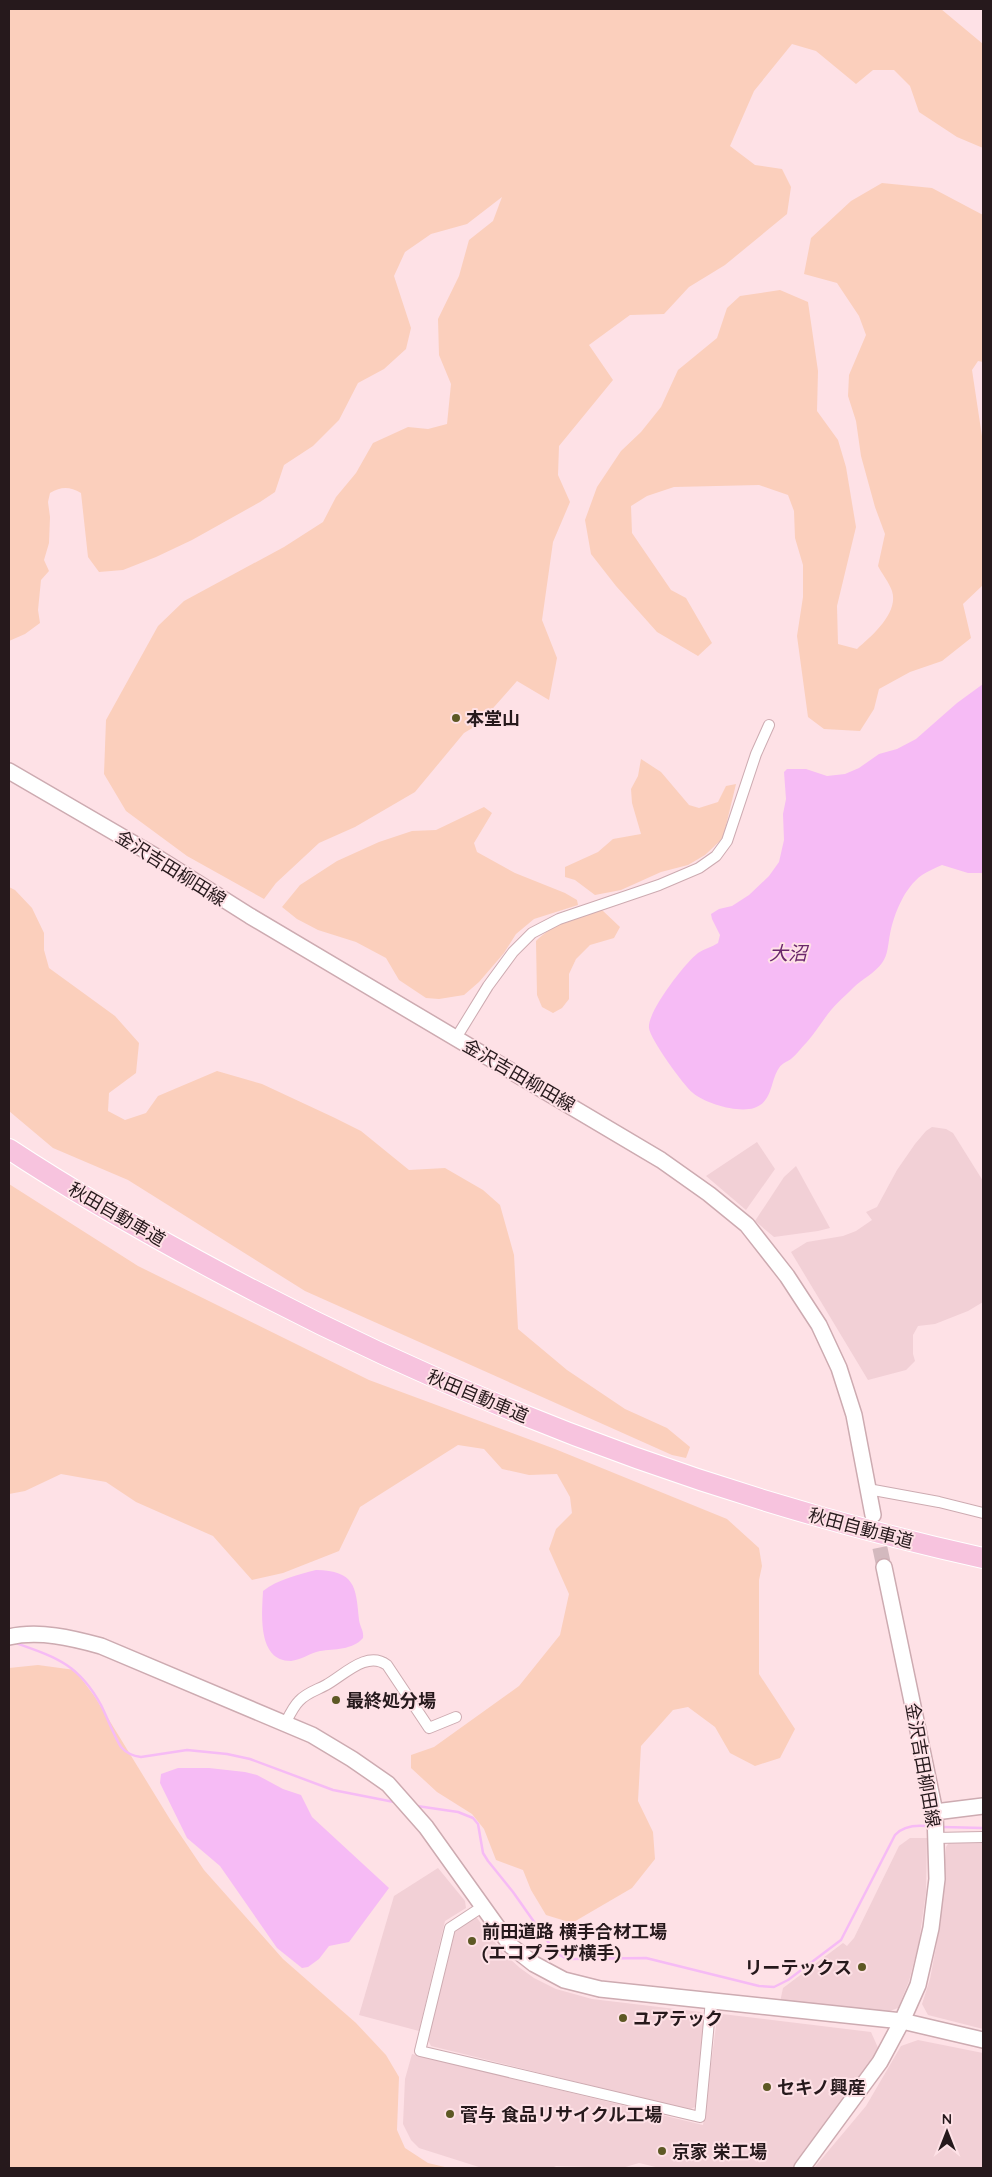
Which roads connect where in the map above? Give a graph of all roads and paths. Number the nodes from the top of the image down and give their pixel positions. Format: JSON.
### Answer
{"nodes":[{"id":1,"x":769,"y":725,"type":"dead end"},
{"id":2,"x":9,"y":771,"type":"edge"},
{"id":3,"x":456,"y":1038,"type":"junction"},
{"id":4,"x":9,"y":1149,"type":"edge"},
{"id":5,"x":9,"y":1164,"type":"edge"},
{"id":6,"x":868,"y":1489,"type":"junction"},
{"id":7,"x":983,"y":1513,"type":"edge"},
{"id":8,"x":873,"y":1514,"type":"tunnel mouth"},
{"id":9,"x":983,"y":1558,"type":"edge"},
{"id":10,"x":884,"y":1567,"type":"tunnel mouth"},
{"id":11,"x":983,"y":1572,"type":"edge"},
{"id":12,"x":10,"y":1637,"type":"edge"},
{"id":13,"x":456,"y":1717,"type":"dead end"},
{"id":14,"x":285,"y":1724,"type":"junction"},
{"id":15,"x":983,"y":1806,"type":"edge"},
{"id":16,"x":935,"y":1812,"type":"junction"},
{"id":17,"x":983,"y":1837,"type":"edge"},
{"id":18,"x":935,"y":1838,"type":"junction"},
{"id":19,"x":482,"y":1907,"type":"junction"},
{"id":20,"x":711,"y":2000,"type":"junction"},
{"id":21,"x":902,"y":2021,"type":"junction"},
{"id":22,"x":983,"y":2040,"type":"edge"},
{"id":23,"x":802,"y":2168,"type":"edge"}],
"edges":[{"from":1,"to":3,"type":"street"},
{"from":2,"to":3,"type":"main road","name":"金沢吉田柳田線"},
{"from":3,"to":6,"type":"main road","name":"金沢吉田柳田線"},
{"from":4,"to":9,"type":"highway","name":"秋田自動車道"},
{"from":5,"to":11,"type":"highway","name":"秋田自動車道"},
{"from":6,"to":7,"type":"street"},
{"from":6,"to":8,"type":"main road","name":"金沢吉田柳田線"},
{"from":10,"to":16,"type":"main road","name":"金沢吉田柳田線"},
{"from":12,"to":14,"type":"main road"},
{"from":13,"to":14,"type":"street"},
{"from":14,"to":19,"type":"main road"},
{"from":15,"to":16,"type":"main road"},
{"from":16,"to":18,"type":"main road","name":"金沢吉田柳田線"},
{"from":17,"to":18,"type":"street"},
{"from":18,"to":21,"type":"main road","name":"金沢吉田柳田線"},
{"from":19,"to":20,"type":"main road"},
{"from":19,"to":20,"type":"street"},
{"from":20,"to":21,"type":"main road"},
{"from":21,"to":22,"type":"main road"},
{"from":21,"to":23,"type":"main road","name":"金沢吉田柳田線"}]}
